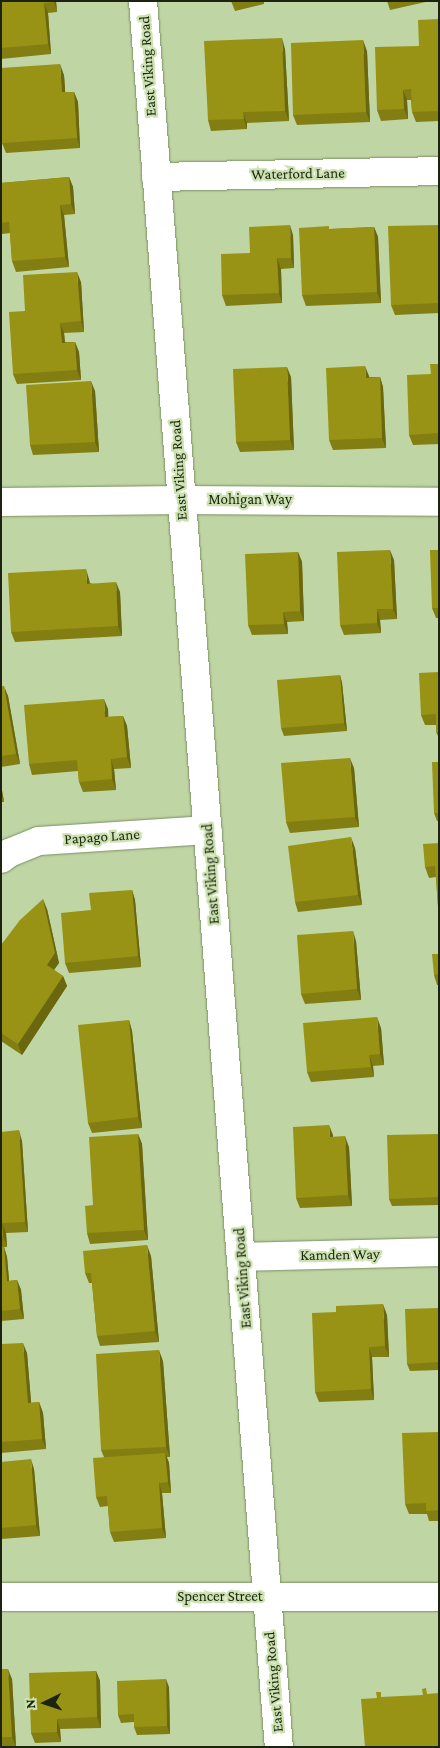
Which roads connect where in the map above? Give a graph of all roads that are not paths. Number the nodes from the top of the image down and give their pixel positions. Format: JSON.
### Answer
{"nodes":[{"id":1,"x":143,"y":1,"type":"edge"},
{"id":2,"x":439,"y":171,"type":"edge"},
{"id":3,"x":156,"y":177,"type":"junction"},
{"id":4,"x":182,"y":500,"type":"junction"},
{"id":5,"x":1,"y":502,"type":"edge"},
{"id":6,"x":439,"y":502,"type":"edge"},
{"id":7,"x":208,"y":830,"type":"junction"},
{"id":8,"x":1,"y":859,"type":"edge"},
{"id":9,"x":439,"y":1252,"type":"edge"},
{"id":10,"x":241,"y":1257,"type":"junction"},
{"id":11,"x":1,"y":1597,"type":"edge"},
{"id":12,"x":268,"y":1597,"type":"junction"},
{"id":13,"x":439,"y":1597,"type":"edge"},
{"id":14,"x":279,"y":1747,"type":"edge"}],
"edges":[{"from":1,"to":3,"type":"street","name":"East Viking Road"},
{"from":2,"to":3,"type":"street","name":"Waterford Lane"},
{"from":3,"to":4,"type":"street","name":"East Viking Road"},
{"from":4,"to":5,"type":"street","name":"Mohigan Way"},
{"from":4,"to":6,"type":"street","name":"Mohigan Way"},
{"from":4,"to":7,"type":"street","name":"East Viking Road"},
{"from":7,"to":8,"type":"street","name":"Papago Lane"},
{"from":7,"to":10,"type":"street","name":"East Viking Road"},
{"from":9,"to":10,"type":"street","name":"Kamden Way"},
{"from":10,"to":12,"type":"street","name":"East Viking Road"},
{"from":11,"to":12,"type":"street","name":"Spencer Street"},
{"from":12,"to":13,"type":"street","name":"Spencer Street"},
{"from":12,"to":14,"type":"street","name":"East Viking Road"}]}
